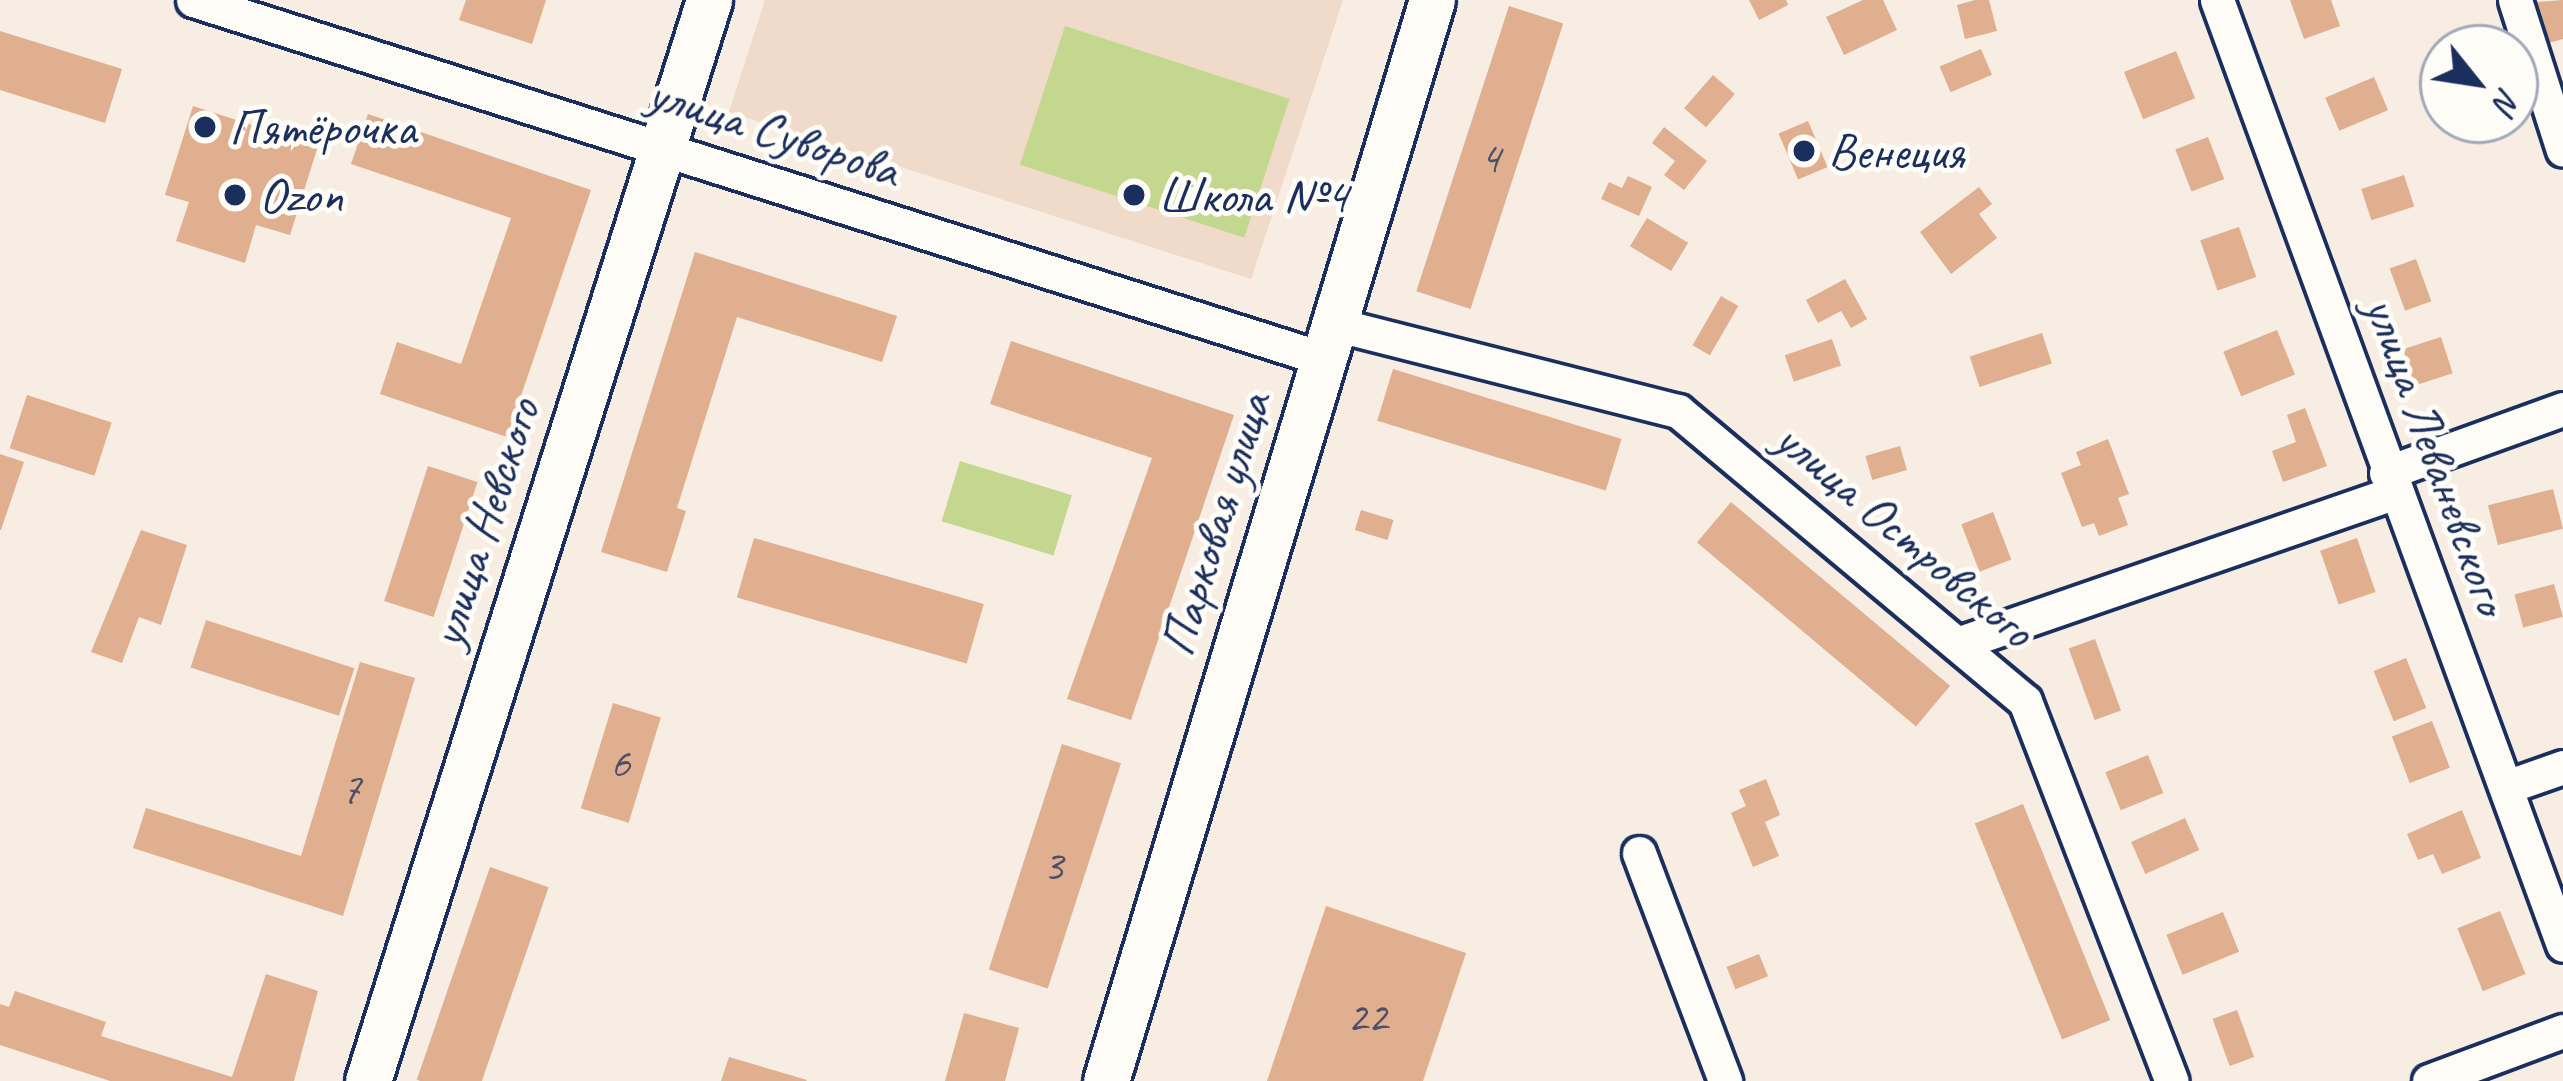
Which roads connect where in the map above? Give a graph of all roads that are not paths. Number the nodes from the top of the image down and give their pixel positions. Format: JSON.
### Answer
{"nodes":[{"id":1,"x":193,"y":0,"type":"edge"},
{"id":2,"x":709,"y":0,"type":"edge"},
{"id":3,"x":1432,"y":0,"type":"edge"},
{"id":4,"x":2217,"y":0,"type":"edge"},
{"id":5,"x":2515,"y":0,"type":"edge"},
{"id":6,"x":663,"y":149,"type":"junction"},
{"id":7,"x":2563,"y":150,"type":"edge"},
{"id":8,"x":1329,"y":341,"type":"junction"},
{"id":9,"x":2563,"y":409,"type":"edge"},
{"id":10,"x":2390,"y":483,"type":"junction"},
{"id":11,"x":1960,"y":643,"type":"junction"},
{"id":12,"x":2563,"y":767,"type":"edge"},
{"id":13,"x":2509,"y":786,"type":"junction"},
{"id":14,"x":1639,"y":854,"type":"dead end"},
{"id":15,"x":2563,"y":945,"type":"edge"},
{"id":16,"x":2563,"y":1031,"type":"edge"},
{"id":17,"x":368,"y":1081,"type":"edge"},
{"id":18,"x":1106,"y":1081,"type":"edge"},
{"id":19,"x":1725,"y":1081,"type":"edge"},
{"id":20,"x":2172,"y":1081,"type":"edge"},
{"id":21,"x":2429,"y":1081,"type":"edge"}],
"edges":[{"from":1,"to":6,"type":"street","name":"улица Суворова"},
{"from":2,"to":6,"type":"main road","name":"улица Невского"},
{"from":3,"to":8,"type":"main road","name":"Парковая улица"},
{"from":4,"to":10,"type":"street","name":"улица Леваневского"},
{"from":5,"to":7,"type":"street"},
{"from":6,"to":8,"type":"street","name":"улица Суворова"},
{"from":6,"to":17,"type":"main road","name":"улица Невского"},
{"from":8,"to":11,"type":"street","name":"улица Островского"},
{"from":8,"to":18,"type":"main road","name":"Парковая улица"},
{"from":9,"to":10,"type":"street"},
{"from":10,"to":11,"type":"street"},
{"from":10,"to":13,"type":"street","name":"улица Леваневского"},
{"from":11,"to":20,"type":"street","name":"улица Островского"},
{"from":12,"to":13,"type":"street"},
{"from":13,"to":15,"type":"street","name":"улица Леваневского"},
{"from":14,"to":19,"type":"street"},
{"from":16,"to":21,"type":"street"}]}
